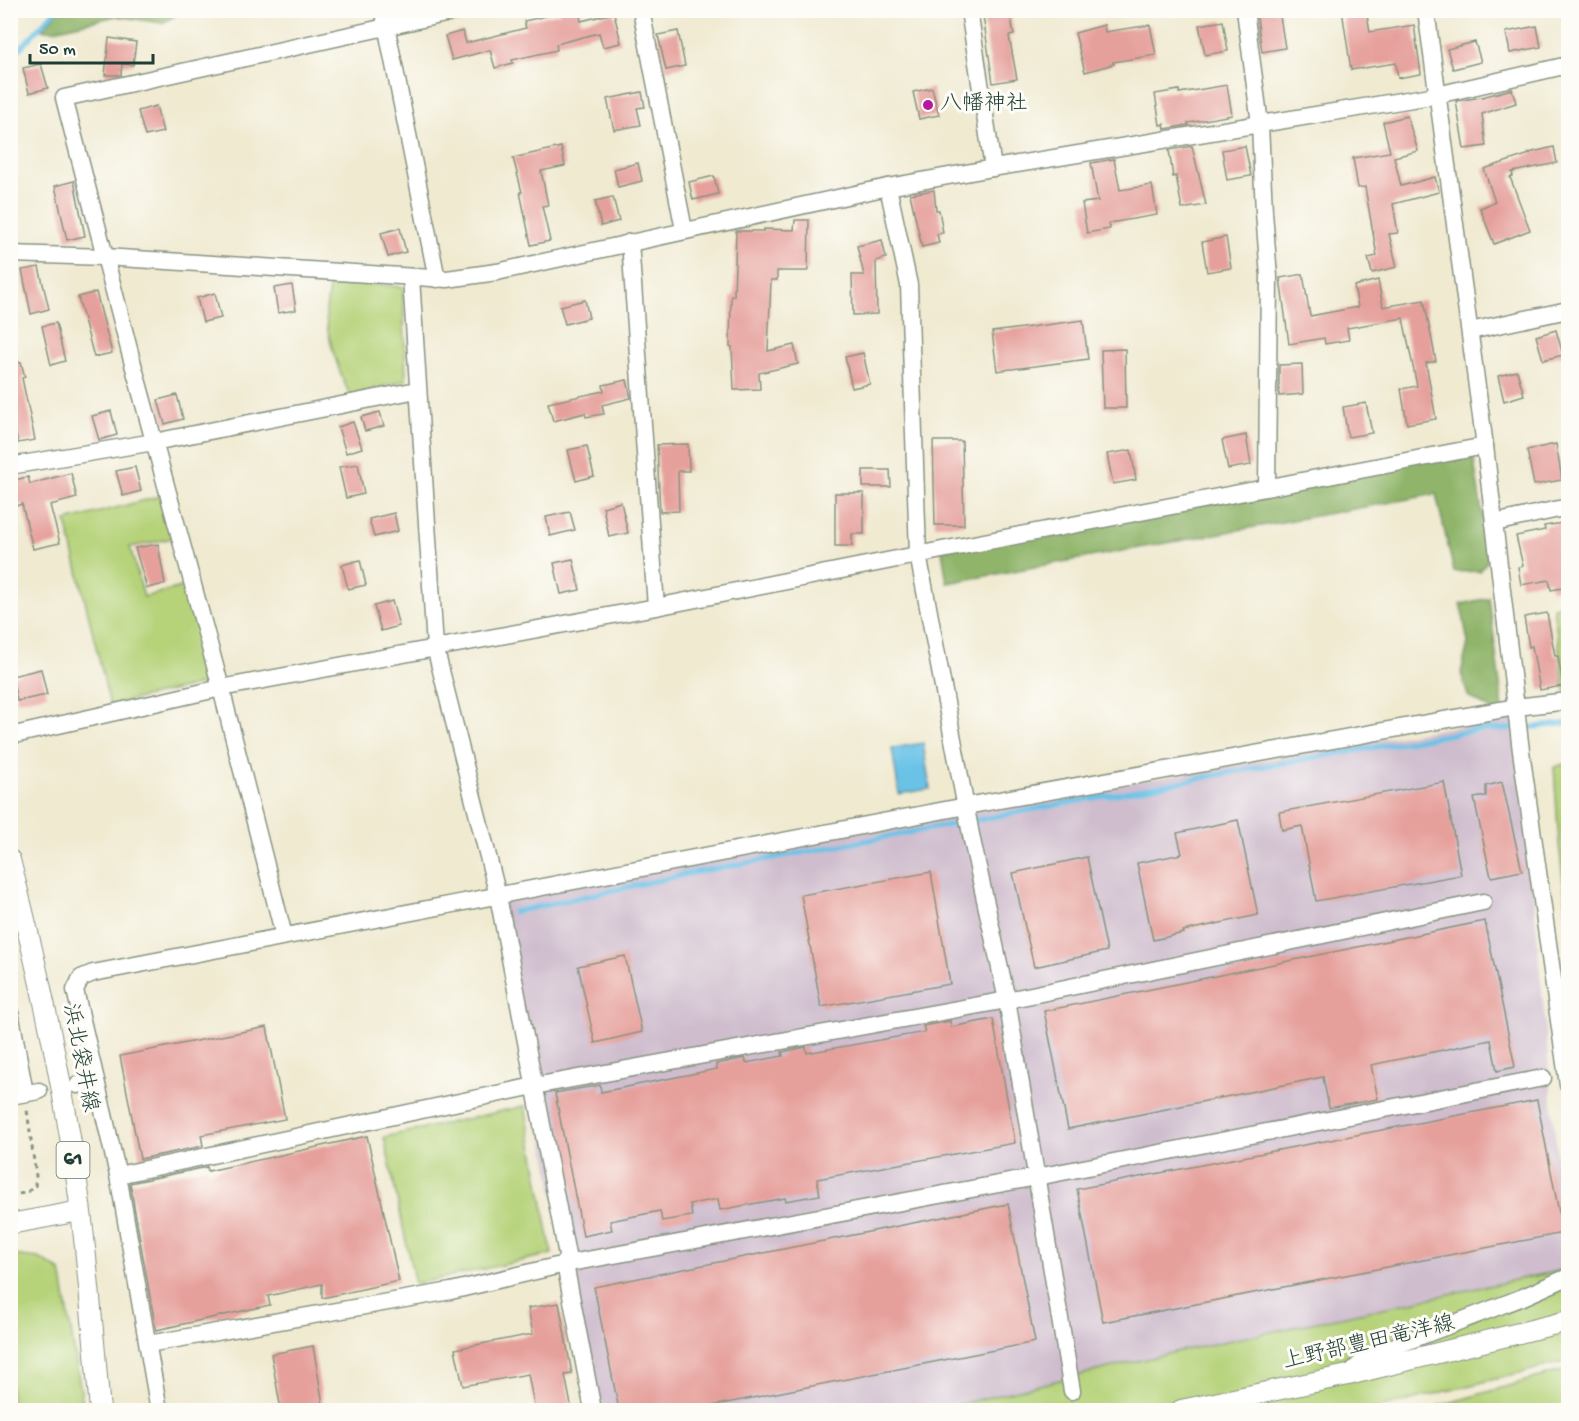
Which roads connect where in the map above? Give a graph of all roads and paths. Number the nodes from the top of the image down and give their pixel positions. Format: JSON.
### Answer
{"nodes":[{"id":1,"x":463,"y":10,"type":"edge"},
{"id":2,"x":641,"y":10,"type":"edge"},
{"id":3,"x":969,"y":10,"type":"edge"},
{"id":4,"x":1245,"y":10,"type":"edge"},
{"id":5,"x":1426,"y":10,"type":"edge"},
{"id":6,"x":1564,"y":10,"type":"edge"},
{"id":7,"x":385,"y":19,"type":"edge"},
{"id":8,"x":1569,"y":41,"type":"edge"},
{"id":9,"x":1569,"y":65,"type":"edge"},
{"id":10,"x":1437,"y":95,"type":"junction"},
{"id":11,"x":1260,"y":124,"type":"junction"},
{"id":12,"x":993,"y":168,"type":"junction"},
{"id":13,"x":888,"y":187,"type":"junction"},
{"id":14,"x":684,"y":230,"type":"junction"},
{"id":15,"x":630,"y":242,"type":"junction"},
{"id":16,"x":10,"y":254,"type":"edge"},
{"id":17,"x":105,"y":257,"type":"junction"},
{"id":18,"x":411,"y":277,"type":"junction"},
{"id":19,"x":437,"y":279,"type":"junction"},
{"id":20,"x":1569,"y":310,"type":"edge"},
{"id":21,"x":1470,"y":332,"type":"junction"},
{"id":22,"x":417,"y":390,"type":"junction"},
{"id":23,"x":154,"y":442,"type":"junction"},
{"id":24,"x":1485,"y":446,"type":"junction"},
{"id":25,"x":10,"y":466,"type":"edge"},
{"id":26,"x":1267,"y":488,"type":"junction"},
{"id":27,"x":1569,"y":507,"type":"edge"},
{"id":28,"x":1494,"y":524,"type":"junction"},
{"id":29,"x":918,"y":554,"type":"junction"},
{"id":30,"x":656,"y":607,"type":"junction"},
{"id":31,"x":435,"y":647,"type":"junction"},
{"id":32,"x":221,"y":688,"type":"junction"},
{"id":33,"x":1569,"y":701,"type":"edge"},
{"id":34,"x":1516,"y":711,"type":"junction"},
{"id":35,"x":10,"y":736,"type":"edge"},
{"id":36,"x":967,"y":809,"type":"junction"},
{"id":37,"x":10,"y":860,"type":"edge"},
{"id":38,"x":499,"y":899,"type":"junction"},
{"id":39,"x":1483,"y":902,"type":"dead end"},
{"id":40,"x":17,"y":915,"type":"edge"},
{"id":41,"x":284,"y":936,"type":"junction"},
{"id":42,"x":1007,"y":1000,"type":"junction"},
{"id":43,"x":10,"y":1012,"type":"edge"},
{"id":44,"x":1543,"y":1078,"type":"dead end"},
{"id":45,"x":96,"y":1081,"type":"junction"},
{"id":46,"x":1569,"y":1084,"type":"edge"},
{"id":47,"x":78,"y":1085,"type":"dead end"},
{"id":48,"x":534,"y":1086,"type":"junction"},
{"id":49,"x":25,"y":1093,"type":"edge"},
{"id":50,"x":118,"y":1175,"type":"junction"},
{"id":51,"x":1037,"y":1177,"type":"junction"},
{"id":52,"x":10,"y":1195,"type":"edge"},
{"id":53,"x":81,"y":1211,"type":"junction"},
{"id":54,"x":10,"y":1224,"type":"edge"},
{"id":55,"x":565,"y":1264,"type":"junction"},
{"id":56,"x":1569,"y":1277,"type":"edge"},
{"id":57,"x":1569,"y":1321,"type":"edge"},
{"id":58,"x":148,"y":1344,"type":"junction"},
{"id":59,"x":1348,"y":1375,"type":"junction"},
{"id":60,"x":1072,"y":1391,"type":"dead end"},
{"id":61,"x":100,"y":1410,"type":"edge"},
{"id":62,"x":159,"y":1410,"type":"edge"},
{"id":63,"x":593,"y":1410,"type":"edge"},
{"id":64,"x":1180,"y":1410,"type":"edge"}],
"edges":[{"from":1,"to":7,"type":"street"},
{"from":2,"to":14,"type":"street"},
{"from":3,"to":12,"type":"street"},
{"from":4,"to":11,"type":"street"},
{"from":5,"to":10,"type":"street"},
{"from":6,"to":8,"type":"path"},
{"from":7,"to":17,"type":"street"},
{"from":7,"to":19,"type":"street"},
{"from":9,"to":10,"type":"street"},
{"from":10,"to":11,"type":"street"},
{"from":10,"to":21,"type":"street"},
{"from":11,"to":12,"type":"street"},
{"from":11,"to":26,"type":"street"},
{"from":12,"to":13,"type":"street"},
{"from":13,"to":14,"type":"street"},
{"from":13,"to":29,"type":"street"},
{"from":14,"to":15,"type":"street"},
{"from":15,"to":19,"type":"street"},
{"from":15,"to":30,"type":"street"},
{"from":16,"to":17,"type":"street"},
{"from":17,"to":18,"type":"street"},
{"from":17,"to":23,"type":"street"},
{"from":18,"to":19,"type":"street"},
{"from":18,"to":22,"type":"street"},
{"from":20,"to":21,"type":"street"},
{"from":21,"to":24,"type":"street"},
{"from":22,"to":23,"type":"street"},
{"from":22,"to":31,"type":"street"},
{"from":23,"to":25,"type":"street"},
{"from":23,"to":32,"type":"street"},
{"from":24,"to":26,"type":"street"},
{"from":24,"to":28,"type":"street"},
{"from":26,"to":29,"type":"street"},
{"from":27,"to":28,"type":"street"},
{"from":28,"to":34,"type":"street"},
{"from":29,"to":30,"type":"street"},
{"from":29,"to":36,"type":"street"},
{"from":30,"to":31,"type":"street"},
{"from":31,"to":32,"type":"street"},
{"from":31,"to":38,"type":"street"},
{"from":32,"to":35,"type":"street"},
{"from":32,"to":41,"type":"street"},
{"from":33,"to":34,"type":"street"},
{"from":34,"to":36,"type":"street"},
{"from":34,"to":46,"type":"street"},
{"from":36,"to":38,"type":"street"},
{"from":36,"to":42,"type":"street"},
{"from":37,"to":40,"type":"main road","name":"浜北袋井線","number":"61"},
{"from":38,"to":41,"type":"street"},
{"from":38,"to":48,"type":"street"},
{"from":39,"to":42,"type":"street"},
{"from":40,"to":53,"type":"main road","name":"浜北袋井線","number":"61"},
{"from":41,"to":45,"type":"street"},
{"from":42,"to":48,"type":"street"},
{"from":42,"to":51,"type":"street"},
{"from":43,"to":49,"type":"street"},
{"from":44,"to":51,"type":"street"},
{"from":45,"to":47,"type":"street"},
{"from":45,"to":50,"type":"street"},
{"from":48,"to":50,"type":"street"},
{"from":48,"to":55,"type":"street"},
{"from":49,"to":52,"type":"path"},
{"from":50,"to":58,"type":"street"},
{"from":51,"to":55,"type":"street"},
{"from":51,"to":60,"type":"street"},
{"from":53,"to":54,"type":"main road","number":"61"},
{"from":53,"to":61,"type":"main road","name":"浜北袋井線","number":"61"},
{"from":55,"to":58,"type":"street"},
{"from":55,"to":63,"type":"street"},
{"from":56,"to":59,"type":"street"},
{"from":57,"to":59,"type":"main road","name":"上野部豊田竜洋線"},
{"from":58,"to":62,"type":"street"},
{"from":59,"to":64,"type":"main road","name":"上野部豊田竜洋線"}]}
